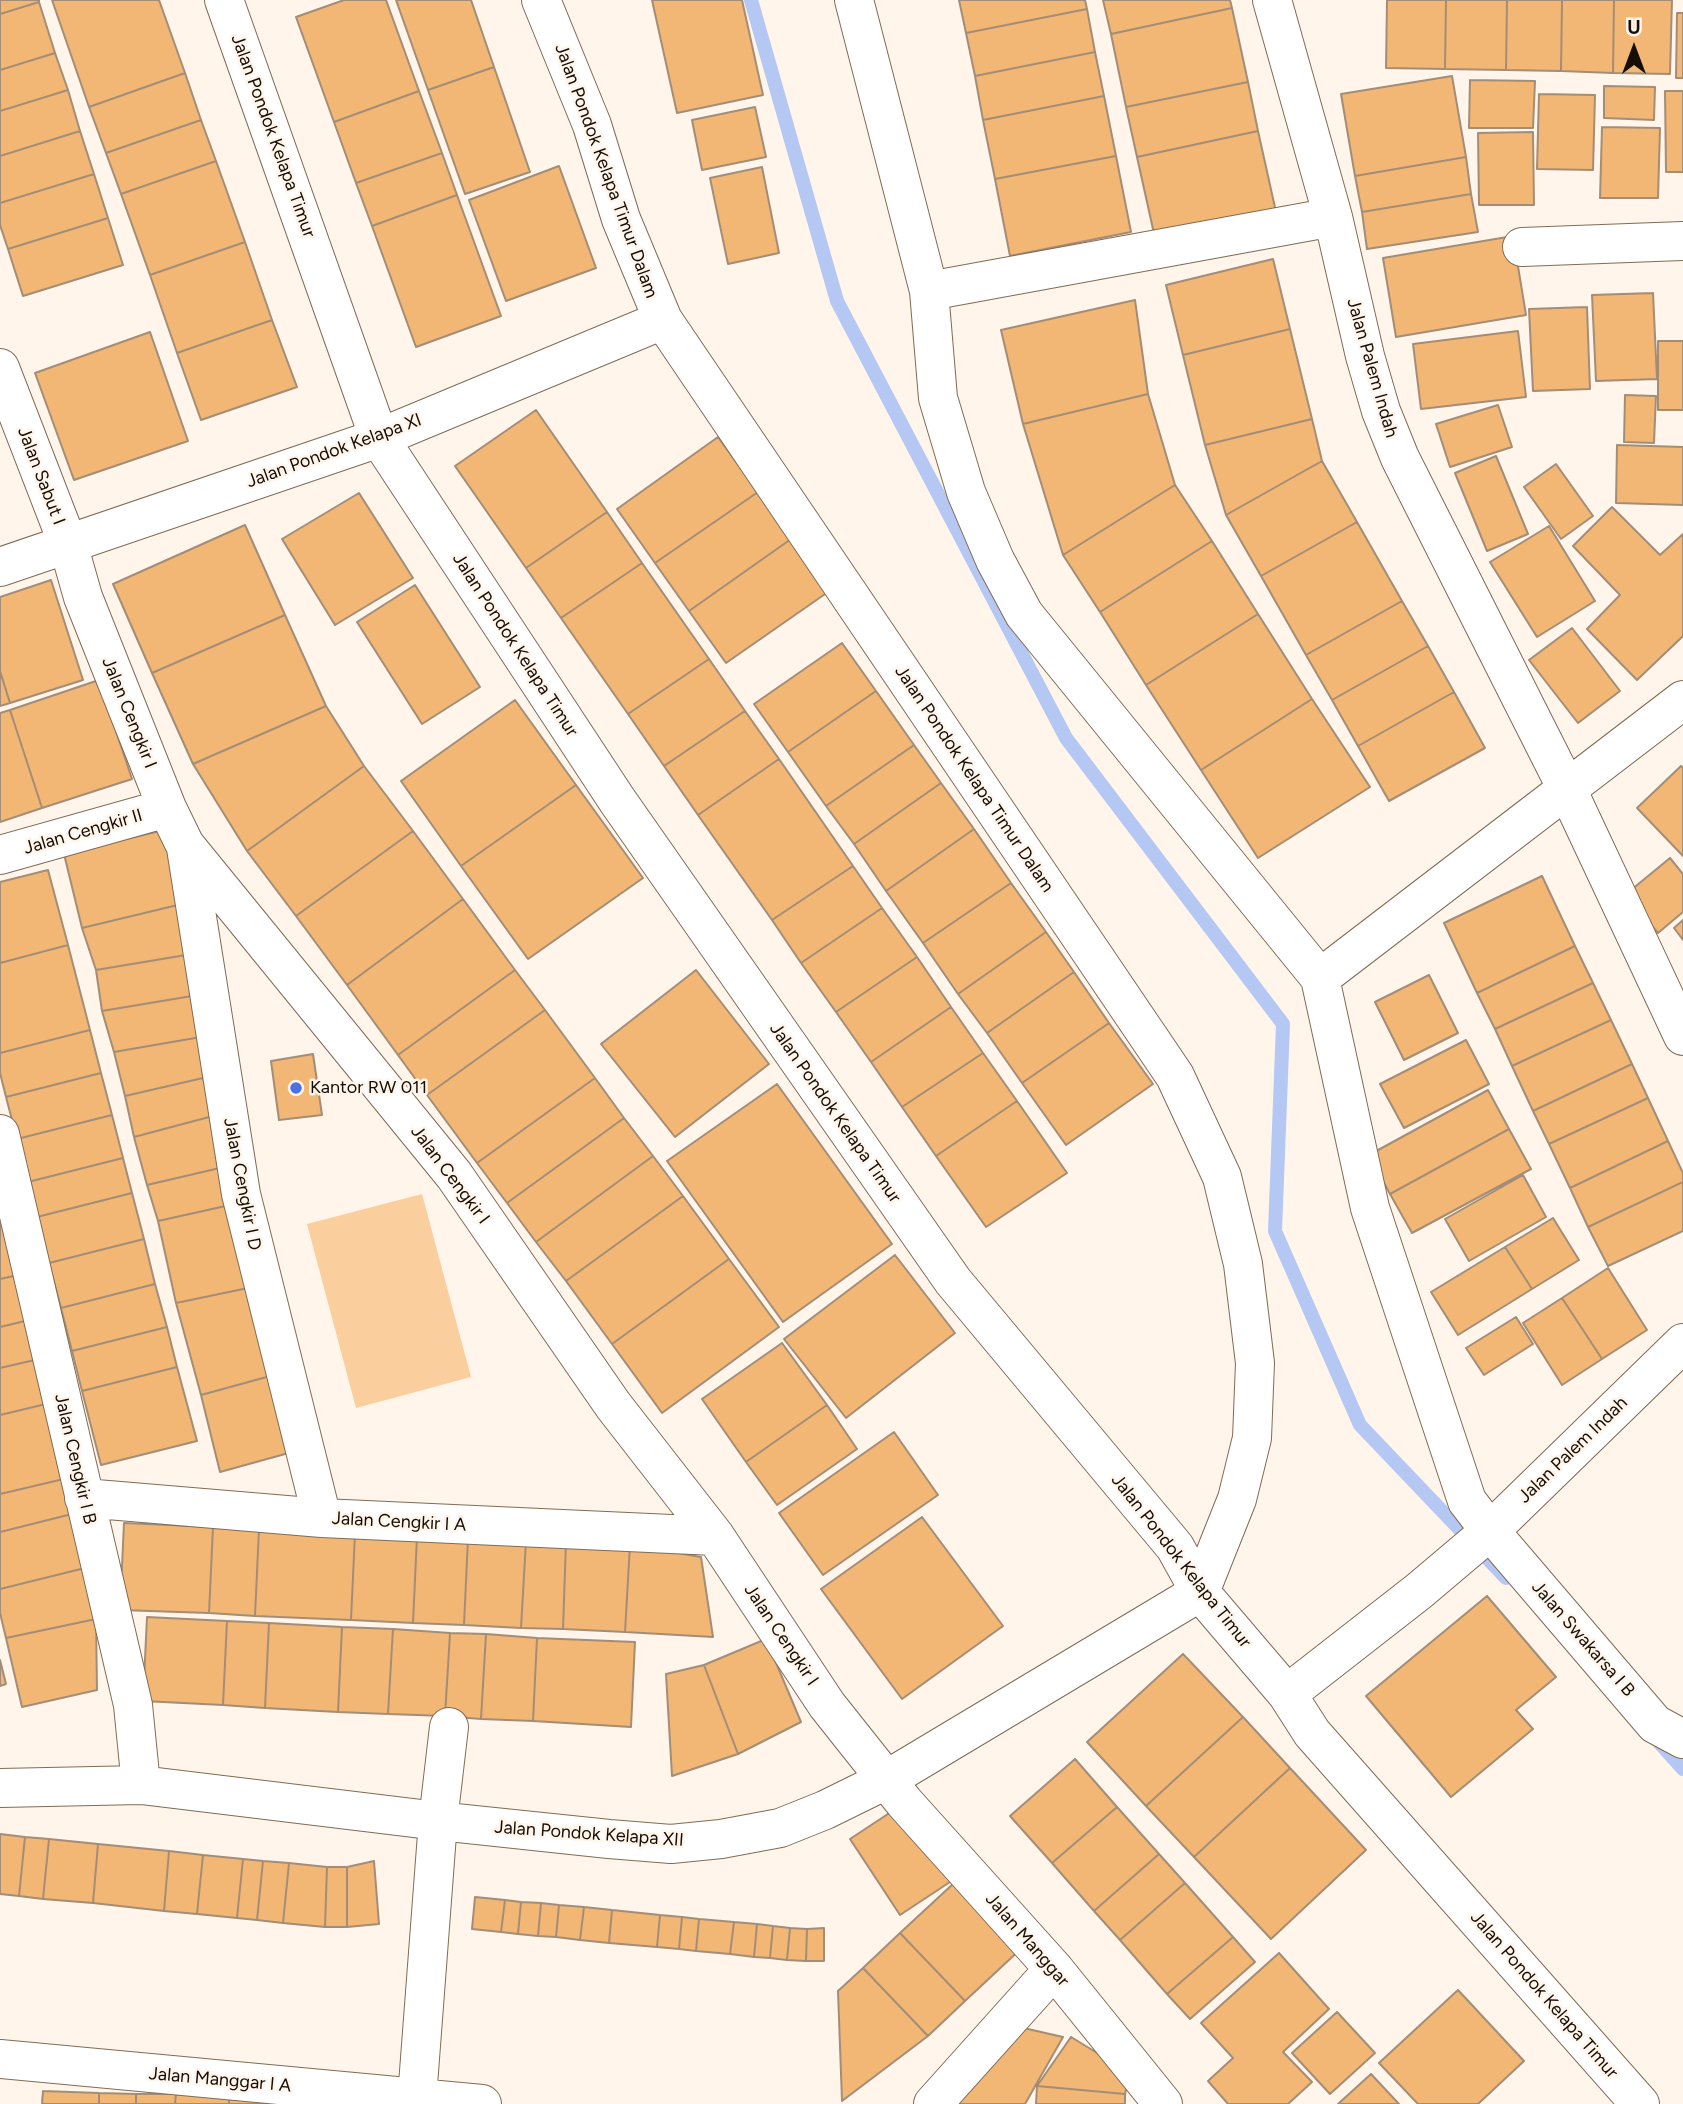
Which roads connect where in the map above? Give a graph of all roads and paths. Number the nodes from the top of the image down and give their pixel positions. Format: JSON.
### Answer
{"nodes":[{"id":1,"x":224,"y":0,"type":"edge"},
{"id":2,"x":541,"y":0,"type":"edge"},
{"id":3,"x":854,"y":0,"type":"edge"},
{"id":4,"x":1272,"y":0,"type":"edge"},
{"id":5,"x":1333,"y":217,"type":"junction"},
{"id":6,"x":1683,"y":241,"type":"edge"},
{"id":7,"x":1522,"y":247,"type":"dead end"},
{"id":8,"x":929,"y":291,"type":"junction"},
{"id":9,"x":663,"y":320,"type":"junction"},
{"id":10,"x":0,"y":368,"type":"edge"},
{"id":11,"x":379,"y":438,"type":"junction"},
{"id":12,"x":68,"y":544,"type":"junction"},
{"id":13,"x":0,"y":567,"type":"edge"},
{"id":14,"x":1683,"y":700,"type":"edge"},
{"id":15,"x":1567,"y":789,"type":"junction"},
{"id":16,"x":167,"y":808,"type":"junction"},
{"id":17,"x":185,"y":845,"type":"junction"},
{"id":18,"x":0,"y":855,"type":"edge"},
{"id":19,"x":1320,"y":978,"type":"junction"},
{"id":20,"x":1683,"y":1036,"type":"edge"},
{"id":21,"x":0,"y":1136,"type":"edge"},
{"id":22,"x":1683,"y":1343,"type":"edge"},
{"id":23,"x":84,"y":1498,"type":"junction"},
{"id":24,"x":322,"y":1518,"type":"junction"},
{"id":25,"x":715,"y":1536,"type":"junction"},
{"id":26,"x":1483,"y":1536,"type":"junction"},
{"id":27,"x":1200,"y":1592,"type":"junction"},
{"id":28,"x":1287,"y":1694,"type":"junction"},
{"id":29,"x":449,"y":1727,"type":"dead end"},
{"id":30,"x":1683,"y":1739,"type":"edge"},
{"id":31,"x":886,"y":1780,"type":"junction"},
{"id":32,"x":141,"y":1785,"type":"junction"},
{"id":33,"x":0,"y":1788,"type":"edge"},
{"id":34,"x":438,"y":1821,"type":"junction"},
{"id":35,"x":1054,"y":1969,"type":"junction"},
{"id":36,"x":0,"y":2059,"type":"edge"},
{"id":37,"x":418,"y":2098,"type":"junction"},
{"id":38,"x":482,"y":2104,"type":"edge"},
{"id":39,"x":933,"y":2104,"type":"edge"},
{"id":40,"x":1163,"y":2104,"type":"edge"},
{"id":41,"x":1640,"y":2104,"type":"edge"}],
"edges":[{"from":1,"to":11,"type":"street","name":"Jalan Pondok Kelapa Timur"},
{"from":2,"to":9,"type":"street","name":"Jalan Pondok Kelapa Timur Dalam"},
{"from":3,"to":8,"type":"street"},
{"from":4,"to":5,"type":"street","name":"Jalan Palem Indah"},
{"from":5,"to":8,"type":"street"},
{"from":5,"to":15,"type":"street","name":"Jalan Palem Indah"},
{"from":6,"to":7,"type":"street"},
{"from":8,"to":19,"type":"street"},
{"from":9,"to":11,"type":"street","name":"Jalan Pondok Kelapa XI"},
{"from":9,"to":27,"type":"street","name":"Jalan Pondok Kelapa Timur Dalam"},
{"from":10,"to":12,"type":"street","name":"Jalan Sabut I"},
{"from":11,"to":12,"type":"street","name":"Jalan Pondok Kelapa XI"},
{"from":11,"to":27,"type":"street","name":"Jalan Pondok Kelapa Timur"},
{"from":12,"to":13,"type":"street","name":"Jalan Pondok Kelapa XI"},
{"from":12,"to":16,"type":"street","name":"Jalan Cengkir I"},
{"from":14,"to":15,"type":"street"},
{"from":15,"to":19,"type":"street"},
{"from":15,"to":20,"type":"street","name":"Jalan Palem Indah"},
{"from":16,"to":17,"type":"street","name":"Jalan Cengkir I"},
{"from":16,"to":18,"type":"street","name":"Jalan Cengkir II"},
{"from":17,"to":24,"type":"street","name":"Jalan Cengkir I D"},
{"from":17,"to":25,"type":"street","name":"Jalan Cengkir I"},
{"from":19,"to":26,"type":"street"},
{"from":21,"to":23,"type":"street","name":"Jalan Cengkir I B"},
{"from":22,"to":26,"type":"street","name":"Jalan Palem Indah"},
{"from":23,"to":24,"type":"street","name":"Jalan Cengkir I A"},
{"from":23,"to":32,"type":"street","name":"Jalan Cengkir I B"},
{"from":24,"to":25,"type":"street","name":"Jalan Cengkir I A"},
{"from":25,"to":31,"type":"street","name":"Jalan Cengkir I"},
{"from":26,"to":28,"type":"street","name":"Jalan Palem Indah"},
{"from":26,"to":30,"type":"street","name":"Jalan Swakarsa I B"},
{"from":27,"to":28,"type":"street","name":"Jalan Pondok Kelapa Timur"},
{"from":27,"to":31,"type":"street","name":"Jalan Pondok Kelapa XII"},
{"from":28,"to":41,"type":"street","name":"Jalan Pondok Kelapa Timur"},
{"from":29,"to":34,"type":"street"},
{"from":31,"to":34,"type":"street","name":"Jalan Pondok Kelapa XII"},
{"from":31,"to":35,"type":"street","name":"Jalan Manggar"},
{"from":32,"to":33,"type":"street","name":"Jalan Pondok Kelapa XII"},
{"from":32,"to":34,"type":"street","name":"Jalan Pondok Kelapa XII"},
{"from":34,"to":37,"type":"street"},
{"from":35,"to":39,"type":"street"},
{"from":35,"to":40,"type":"street","name":"Jalan Manggar"},
{"from":36,"to":37,"type":"street","name":"Jalan Manggar I A"},
{"from":37,"to":38,"type":"street","name":"Jalan Manggar I A"}]}
